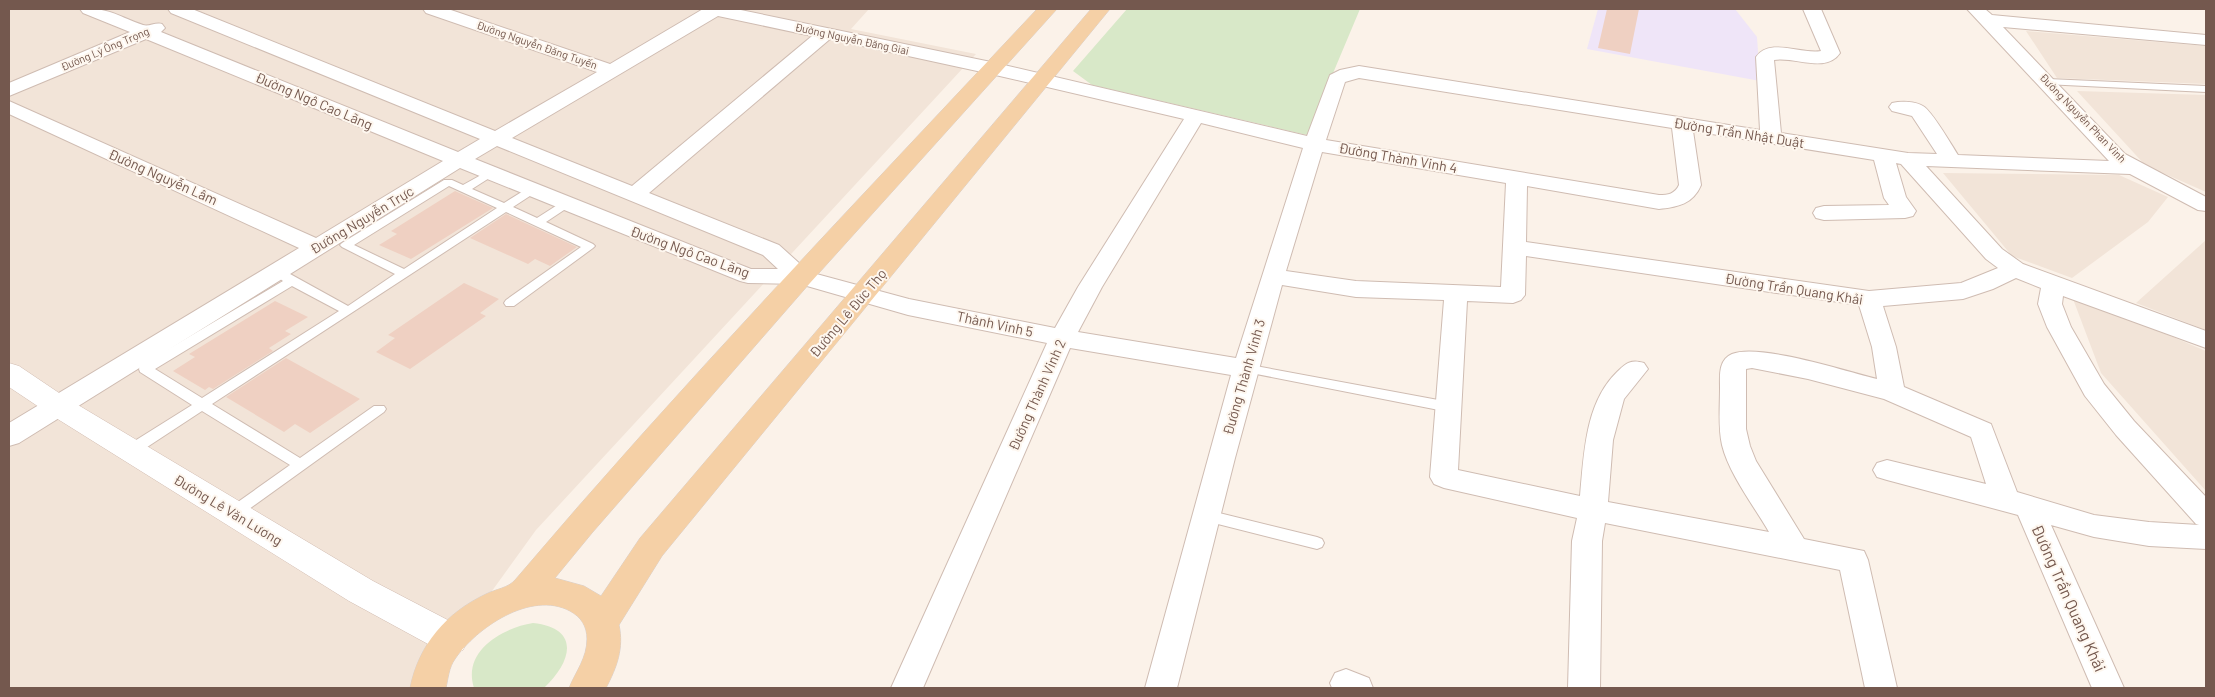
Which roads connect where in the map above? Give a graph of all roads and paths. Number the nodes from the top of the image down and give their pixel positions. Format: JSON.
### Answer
{"nodes":[{"id":1,"x":89,"y":9,"type":"edge"},
{"id":2,"x":432,"y":9,"type":"edge"},
{"id":3,"x":715,"y":9,"type":"edge"},
{"id":4,"x":1047,"y":9,"type":"edge"},
{"id":5,"x":1101,"y":9,"type":"edge"},
{"id":6,"x":1812,"y":9,"type":"edge"},
{"id":7,"x":190,"y":10,"type":"edge"},
{"id":8,"x":1981,"y":14,"type":"edge"},
{"id":9,"x":148,"y":31,"type":"junction"},
{"id":10,"x":825,"y":34,"type":"junction"},
{"id":11,"x":2206,"y":40,"type":"edge"},
{"id":12,"x":991,"y":68,"type":"junction"},
{"id":13,"x":613,"y":71,"type":"junction"},
{"id":14,"x":1346,"y":74,"type":"joint"},
{"id":15,"x":1042,"y":80,"type":"junction"},
{"id":16,"x":2048,"y":82,"type":"junction"},
{"id":17,"x":2206,"y":88,"type":"edge"},
{"id":18,"x":9,"y":90,"type":"edge"},
{"id":19,"x":9,"y":107,"type":"edge"},
{"id":20,"x":1900,"y":107,"type":"dead end"},
{"id":21,"x":1195,"y":117,"type":"junction"},
{"id":22,"x":1682,"y":125,"type":"junction"},
{"id":23,"x":1771,"y":138,"type":"junction"},
{"id":24,"x":496,"y":139,"type":"junction"},
{"id":25,"x":1314,"y":144,"type":"junction"},
{"id":26,"x":1884,"y":155,"type":"junction"},
{"id":27,"x":1908,"y":159,"type":"junction"},
{"id":28,"x":459,"y":160,"type":"junction"},
{"id":29,"x":1952,"y":161,"type":"junction"},
{"id":30,"x":2134,"y":168,"type":"junction"},
{"id":31,"x":490,"y":173,"type":"junction"},
{"id":32,"x":1517,"y":178,"type":"junction"},
{"id":33,"x":464,"y":190,"type":"junction"},
{"id":34,"x":532,"y":190,"type":"junction"},
{"id":35,"x":634,"y":195,"type":"junction"},
{"id":36,"x":566,"y":204,"type":"junction"},
{"id":37,"x":2206,"y":205,"type":"edge"},
{"id":38,"x":504,"y":208,"type":"junction"},
{"id":39,"x":1824,"y":213,"type":"dead end"},
{"id":40,"x":371,"y":222,"type":"junction"},
{"id":41,"x":538,"y":223,"type":"junction"},
{"id":42,"x":317,"y":247,"type":"junction"},
{"id":43,"x":1515,"y":247,"type":"junction"},
{"id":44,"x":2015,"y":269,"type":"junction"},
{"id":45,"x":404,"y":274,"type":"junction"},
{"id":46,"x":1273,"y":276,"type":"junction"},
{"id":47,"x":285,"y":277,"type":"junction"},
{"id":48,"x":801,"y":278,"type":"junction"},
{"id":49,"x":2053,"y":285,"type":"junction"},
{"id":50,"x":1456,"y":292,"type":"junction"},
{"id":51,"x":863,"y":296,"type":"junction"},
{"id":52,"x":1869,"y":299,"type":"junction"},
{"id":53,"x":510,"y":303,"type":"dead end"},
{"id":54,"x":348,"y":311,"type":"junction"},
{"id":55,"x":1062,"y":338,"type":"junction"},
{"id":56,"x":2206,"y":340,"type":"edge"},
{"id":57,"x":1246,"y":368,"type":"junction"},
{"id":58,"x":1635,"y":370,"type":"dead end"},
{"id":59,"x":9,"y":374,"type":"edge"},
{"id":60,"x":1892,"y":392,"type":"junction"},
{"id":61,"x":205,"y":404,"type":"junction"},
{"id":62,"x":58,"y":406,"type":"junction"},
{"id":63,"x":1449,"y":407,"type":"junction"},
{"id":64,"x":379,"y":409,"type":"dead end"},
{"id":65,"x":9,"y":436,"type":"edge"},
{"id":66,"x":130,"y":451,"type":"junction"},
{"id":67,"x":300,"y":465,"type":"junction"},
{"id":68,"x":1887,"y":470,"type":"dead end"},
{"id":69,"x":2018,"y":504,"type":"junction"},
{"id":70,"x":1593,"y":510,"type":"junction"},
{"id":71,"x":233,"y":513,"type":"junction"},
{"id":72,"x":1206,"y":516,"type":"junction"},
{"id":73,"x":2206,"y":516,"type":"edge"},
{"id":74,"x":2206,"y":538,"type":"edge"},
{"id":75,"x":1317,"y":543,"type":"dead end"},
{"id":76,"x":1794,"y":548,"type":"junction"},
{"id":77,"x":522,"y":595,"type":"junction"},
{"id":78,"x":602,"y":623,"type":"junction"},
{"id":79,"x":451,"y":639,"type":"junction"},
{"id":80,"x":428,"y":688,"type":"edge"},
{"id":81,"x":587,"y":688,"type":"edge"},
{"id":82,"x":907,"y":688,"type":"edge"},
{"id":83,"x":1161,"y":688,"type":"edge"},
{"id":84,"x":1584,"y":688,"type":"edge"},
{"id":85,"x":1881,"y":688,"type":"edge"},
{"id":86,"x":2108,"y":688,"type":"edge"}],
"edges":[{"from":1,"to":9,"type":"street","name":"Đường Ngô Cao Lãng"},
{"from":2,"to":13,"type":"street","name":"Đường Nguyễn Đăng Tuyến"},
{"from":3,"to":10,"type":"street","name":"Đường Nguyễn Đăng Giai"},
{"from":3,"to":13,"type":"street","name":"Đường Nguyễn Trực"},
{"from":4,"to":12,"type":"main road"},
{"from":5,"to":15,"type":"main road","name":"Đường Lê Đức Thọ"},
{"from":6,"to":23,"type":"street"},
{"from":7,"to":9,"type":"street","name":"Đường Lý Ông Trọng"},
{"from":7,"to":24,"type":"street"},
{"from":8,"to":11,"type":"street"},
{"from":8,"to":16,"type":"street","name":"Đường Nguyễn Phan Vinh"},
{"from":9,"to":18,"type":"street","name":"Đường Lý Ông Trọng"},
{"from":9,"to":28,"type":"street","name":"Đường Ngô Cao Lãng"},
{"from":10,"to":12,"type":"street","name":"Đường Nguyễn Đăng Giai"},
{"from":10,"to":35,"type":"street"},
{"from":12,"to":15,"type":"street","name":"Đường Nguyễn Đăng Giai"},
{"from":12,"to":48,"type":"main road"},
{"from":13,"to":24,"type":"street","name":"Đường Nguyễn Trực"},
{"from":14,"to":22,"type":"street","name":"Đường Trần Nhật Duật"},
{"from":14,"to":25,"type":"street","name":"Đường Thành Vinh 3"},
{"from":15,"to":21,"type":"street","name":"Đường Thành Vinh 4"},
{"from":15,"to":51,"type":"main road","name":"Đường Lê Đức Thọ"},
{"from":16,"to":17,"type":"lane"},
{"from":16,"to":30,"type":"street","name":"Đường Nguyễn Phan Vinh"},
{"from":19,"to":42,"type":"street","name":"Đường Nguyễn Lâm"},
{"from":20,"to":29,"type":"street"},
{"from":21,"to":25,"type":"street","name":"Đường Thành Vinh 4"},
{"from":21,"to":55,"type":"street","name":"Đường Thành Vinh 2"},
{"from":22,"to":23,"type":"street","name":"Đường Trần Nhật Duật"},
{"from":22,"to":32,"type":"street","name":"Đường Thành Vinh 4"},
{"from":23,"to":26,"type":"street","name":"Đường Trần Nhật Duật"},
{"from":24,"to":28,"type":"street","name":"Đường Nguyễn Trực"},
{"from":24,"to":35,"type":"street"},
{"from":25,"to":32,"type":"street","name":"Đường Thành Vinh 4"},
{"from":25,"to":46,"type":"street","name":"Đường Thành Vinh 3"},
{"from":26,"to":27,"type":"street","name":"Đường Trần Nhật Duật"},
{"from":26,"to":39,"type":"street"},
{"from":27,"to":29,"type":"street","name":"Đường Trần Nhật Duật"},
{"from":27,"to":44,"type":"street"},
{"from":28,"to":31,"type":"street","name":"Đường Ngô Cao Lãng"},
{"from":28,"to":40,"type":"street","name":"Đường Nguyễn Trực"},
{"from":29,"to":30,"type":"street","name":"Đường Trần Nhật Duật"},
{"from":30,"to":37,"type":"street","name":"Đường Nguyễn Phan Vinh"},
{"from":31,"to":33,"type":"lane"},
{"from":31,"to":34,"type":"street","name":"Đường Ngô Cao Lãng"},
{"from":32,"to":43,"type":"street"},
{"from":33,"to":38,"type":"lane"},
{"from":33,"to":40,"type":"lane"},
{"from":34,"to":36,"type":"street","name":"Đường Ngô Cao Lãng"},
{"from":34,"to":38,"type":"lane"},
{"from":35,"to":48,"type":"street"},
{"from":36,"to":41,"type":"lane"},
{"from":36,"to":48,"type":"street","name":"Đường Ngô Cao Lãng"},
{"from":38,"to":41,"type":"lane"},
{"from":38,"to":45,"type":"lane"},
{"from":40,"to":42,"type":"street","name":"Đường Nguyễn Trực"},
{"from":40,"to":45,"type":"lane"},
{"from":41,"to":53,"type":"lane"},
{"from":42,"to":47,"type":"street","name":"Đường Nguyễn Trực"},
{"from":43,"to":50,"type":"street"},
{"from":43,"to":52,"type":"street","name":"Đường Trần Quang Khải"},
{"from":44,"to":49,"type":"street"},
{"from":44,"to":52,"type":"street"},
{"from":45,"to":54,"type":"lane"},
{"from":46,"to":50,"type":"street"},
{"from":46,"to":57,"type":"street","name":"Đường Thành Vinh 3"},
{"from":47,"to":54,"type":"lane"},
{"from":47,"to":61,"type":"lane"},
{"from":47,"to":62,"type":"street","name":"Đường Nguyễn Trực"},
{"from":48,"to":51,"type":"street","name":"Thành Vinh 5"},
{"from":48,"to":77,"type":"main road"},
{"from":49,"to":56,"type":"street"},
{"from":49,"to":73,"type":"street"},
{"from":50,"to":63,"type":"street"},
{"from":51,"to":55,"type":"street","name":"Thành Vinh 5"},
{"from":51,"to":78,"type":"main road","name":"Đường Lê Đức Thọ"},
{"from":52,"to":60,"type":"street","name":"Đường Trần Quang Khải"},
{"from":54,"to":61,"type":"lane"},
{"from":55,"to":57,"type":"street","name":"Thành Vinh 5"},
{"from":55,"to":82,"type":"street","name":"Đường Thành Vinh 2"},
{"from":57,"to":63,"type":"lane"},
{"from":57,"to":72,"type":"street","name":"Đường Thành Vinh 3"},
{"from":58,"to":70,"type":"street"},
{"from":59,"to":62,"type":"main road","name":"Đường Lê Văn Lương"},
{"from":60,"to":69,"type":"street","name":"Đường Trần Quang Khải"},
{"from":60,"to":76,"type":"street"},
{"from":61,"to":66,"type":"lane"},
{"from":61,"to":67,"type":"lane"},
{"from":62,"to":65,"type":"street","name":"Đường Nguyễn Trực"},
{"from":62,"to":66,"type":"main road","name":"Đường Lê Văn Lương"},
{"from":63,"to":70,"type":"street"},
{"from":64,"to":67,"type":"lane"},
{"from":66,"to":71,"type":"main road","name":"Đường Lê Văn Lương"},
{"from":67,"to":71,"type":"lane"},
{"from":68,"to":69,"type":"street","name":"Đường Trần Quang Khải"},
{"from":69,"to":74,"type":"street","name":"Đường Trần Quang Khải"},
{"from":69,"to":86,"type":"street","name":"Đường Trần Quang Khải"},
{"from":70,"to":76,"type":"street"},
{"from":70,"to":84,"type":"street"},
{"from":71,"to":79,"type":"main road","name":"Đường Lê Văn Lương"},
{"from":72,"to":75,"type":"lane"},
{"from":72,"to":83,"type":"street","name":"Đường Thành Vinh 3"},
{"from":76,"to":85,"type":"street"},
{"from":77,"to":78,"type":"main road"},
{"from":77,"to":79,"type":"main road"},
{"from":78,"to":81,"type":"main road"},
{"from":79,"to":80,"type":"main road"}]}
